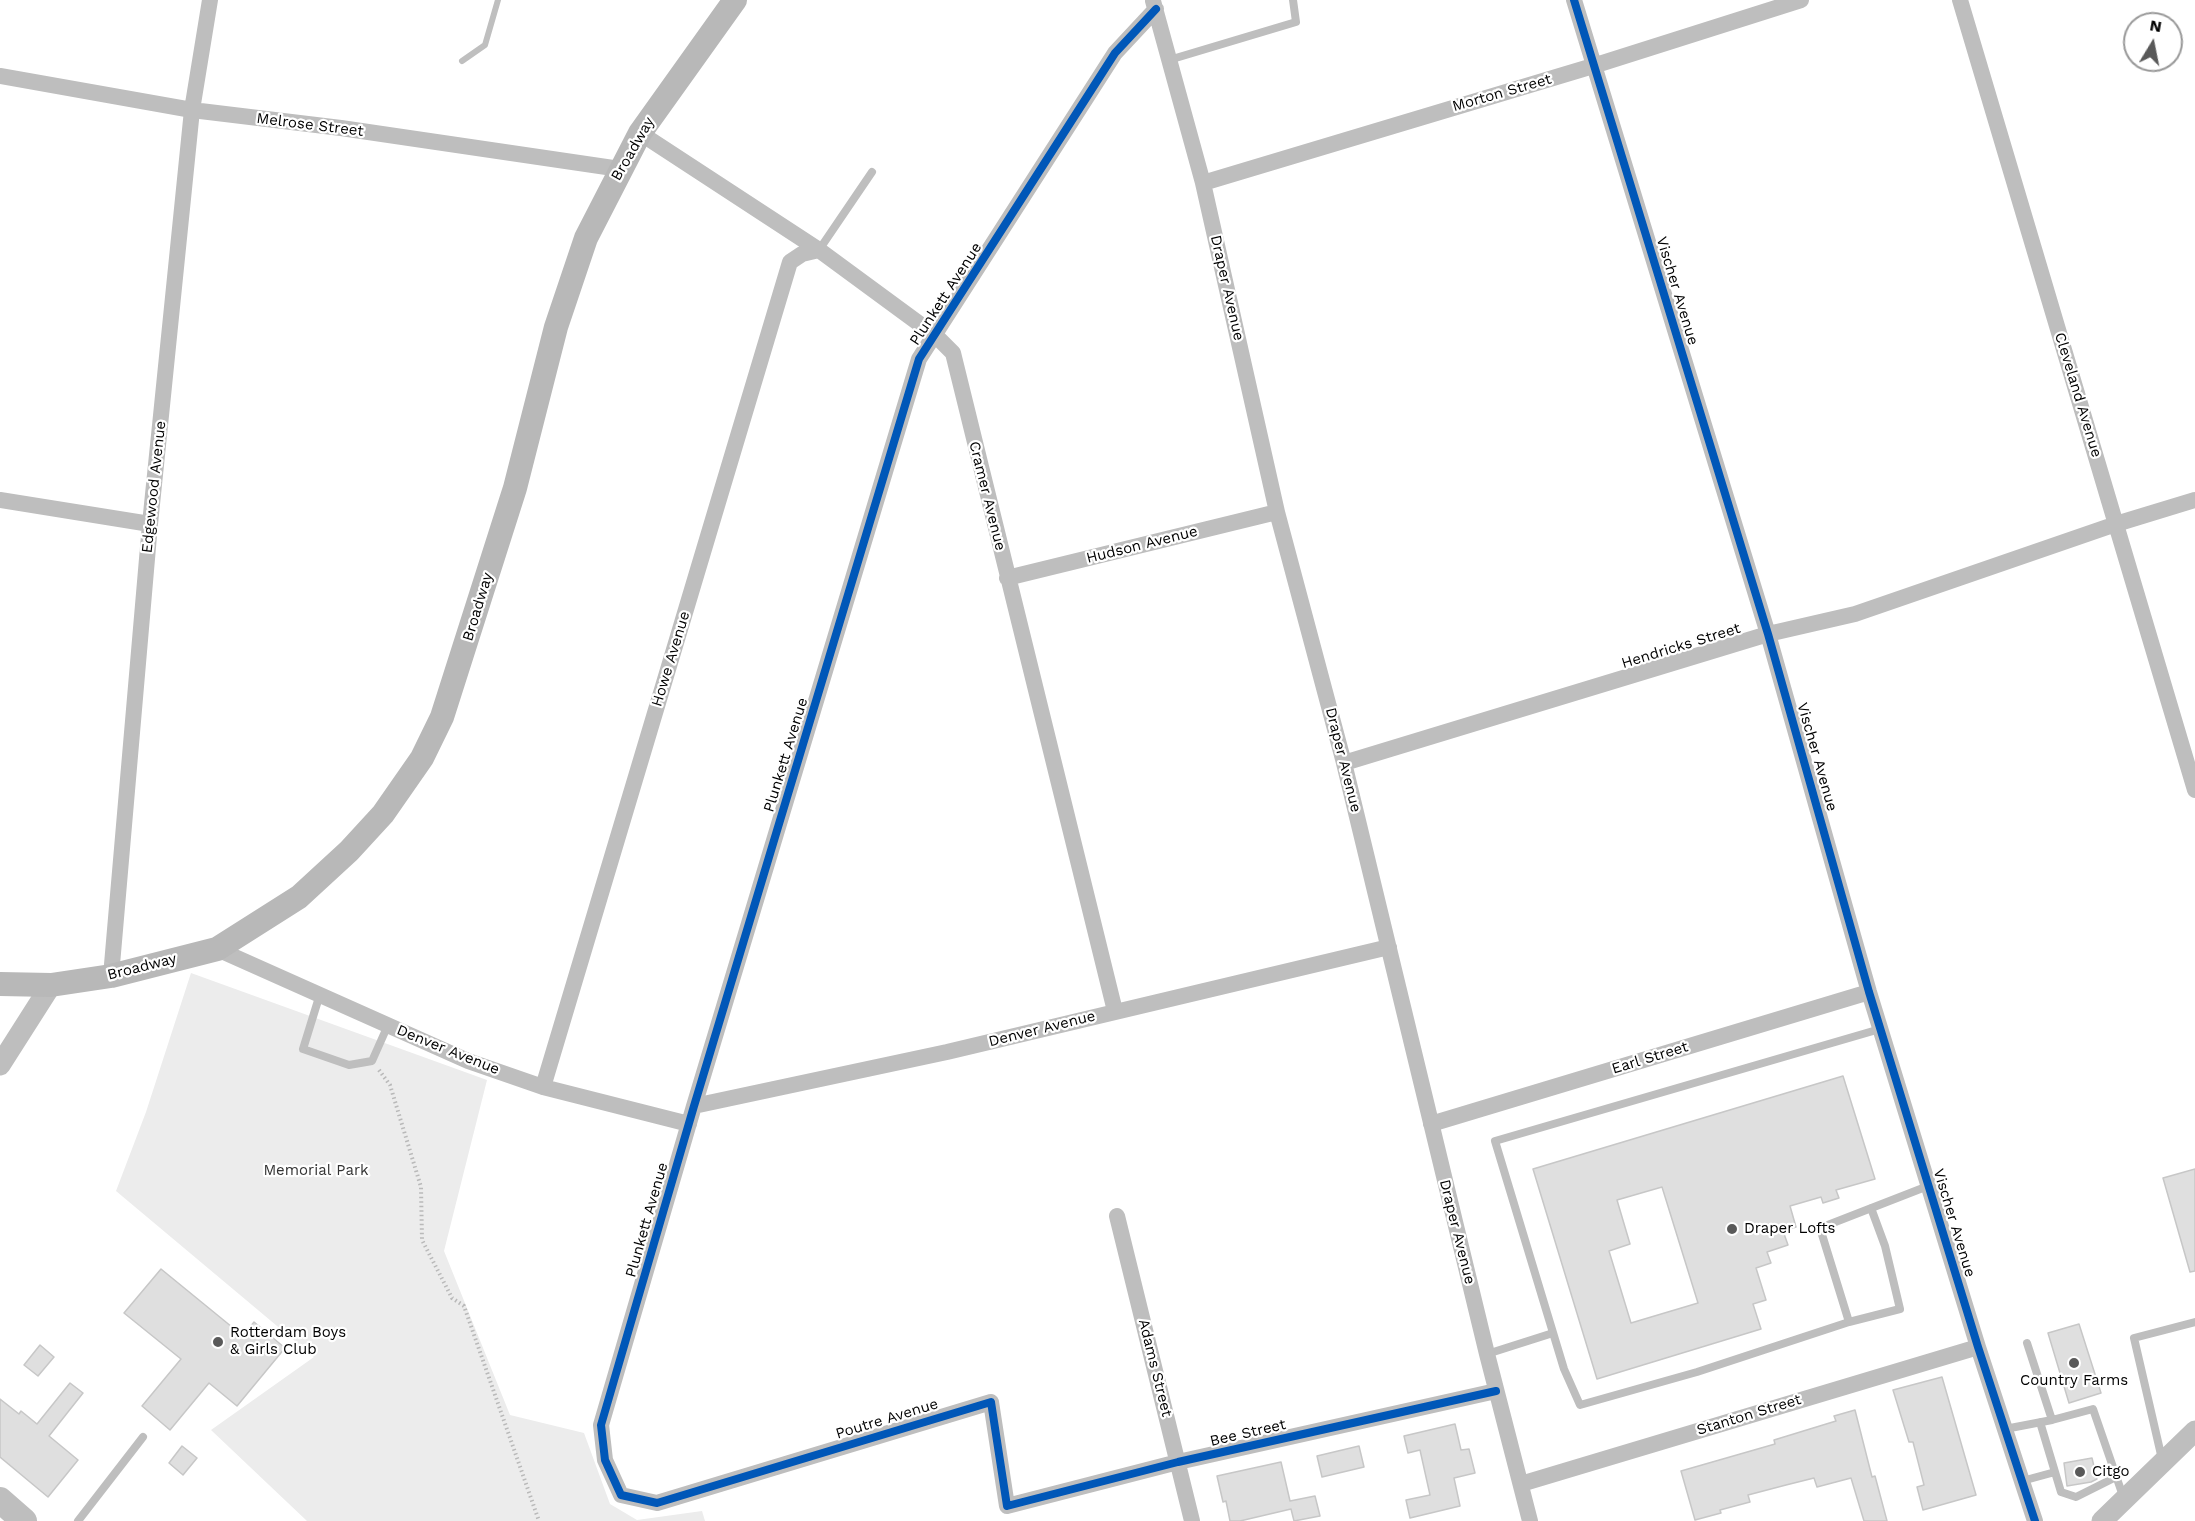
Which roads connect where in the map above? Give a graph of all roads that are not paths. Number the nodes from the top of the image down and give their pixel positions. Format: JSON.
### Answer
{"nodes":[{"id":1,"x":210,"y":0,"type":"edge"},
{"id":2,"x":735,"y":0,"type":"edge"},
{"id":3,"x":1293,"y":0,"type":"edge"},
{"id":4,"x":1574,"y":0,"type":"edge"},
{"id":5,"x":1801,"y":0,"type":"edge"},
{"id":6,"x":1960,"y":0,"type":"edge"},
{"id":7,"x":1154,"y":5,"type":"edge"},
{"id":8,"x":1168,"y":60,"type":"junction"},
{"id":9,"x":1593,"y":66,"type":"junction"},
{"id":10,"x":0,"y":76,"type":"edge"},
{"id":11,"x":192,"y":110,"type":"junction"},
{"id":12,"x":639,"y":133,"type":"junction"},
{"id":13,"x":620,"y":169,"type":"junction"},
{"id":14,"x":872,"y":172,"type":"dead end"},
{"id":15,"x":1203,"y":183,"type":"junction"},
{"id":16,"x":819,"y":250,"type":"junction"},
{"id":17,"x":936,"y":336,"type":"junction"},
{"id":18,"x":0,"y":500,"type":"edge"},
{"id":19,"x":2195,"y":500,"type":"edge"},
{"id":20,"x":1277,"y":512,"type":"junction"},
{"id":21,"x":150,"y":524,"type":"junction"},
{"id":22,"x":2116,"y":524,"type":"junction"},
{"id":23,"x":1007,"y":578,"type":"junction"},
{"id":24,"x":1768,"y":634,"type":"junction"},
{"id":25,"x":1344,"y":763,"type":"junction"},
{"id":26,"x":2195,"y":790,"type":"edge"},
{"id":27,"x":1389,"y":947,"type":"junction"},
{"id":28,"x":217,"y":949,"type":"junction"},
{"id":29,"x":111,"y":976,"type":"junction"},
{"id":30,"x":0,"y":984,"type":"edge"},
{"id":31,"x":51,"y":985,"type":"junction"},
{"id":32,"x":1869,"y":992,"type":"junction"},
{"id":33,"x":320,"y":994,"type":"junction"},
{"id":34,"x":1115,"y":1011,"type":"junction"},
{"id":35,"x":388,"y":1025,"type":"junction"},
{"id":36,"x":1880,"y":1029,"type":"junction"},
{"id":37,"x":0,"y":1065,"type":"edge"},
{"id":38,"x":543,"y":1087,"type":"junction"},
{"id":39,"x":694,"y":1106,"type":"junction"},
{"id":40,"x":689,"y":1124,"type":"junction"},
{"id":41,"x":1431,"y":1124,"type":"junction"},
{"id":42,"x":1928,"y":1186,"type":"junction"},
{"id":43,"x":1871,"y":1208,"type":"junction"},
{"id":44,"x":1117,"y":1216,"type":"dead end"},
{"id":45,"x":1849,"y":1322,"type":"junction"},
{"id":46,"x":2195,"y":1322,"type":"edge"},
{"id":47,"x":1553,"y":1333,"type":"junction"},
{"id":48,"x":2027,"y":1343,"type":"dead end"},
{"id":49,"x":1977,"y":1347,"type":"junction"},
{"id":50,"x":1487,"y":1354,"type":"junction"},
{"id":51,"x":1496,"y":1391,"type":"junction"},
{"id":52,"x":2052,"y":1420,"type":"junction"},
{"id":53,"x":2040,"y":1422,"type":"junction"},
{"id":54,"x":2005,"y":1429,"type":"junction"},
{"id":55,"x":2195,"y":1431,"type":"edge"},
{"id":56,"x":143,"y":1437,"type":"dead end"},
{"id":57,"x":1178,"y":1462,"type":"junction"},
{"id":58,"x":2162,"y":1462,"type":"junction"},
{"id":59,"x":2055,"y":1472,"type":"junction"},
{"id":60,"x":2116,"y":1478,"type":"junction"},
{"id":61,"x":2022,"y":1481,"type":"junction"},
{"id":62,"x":1521,"y":1484,"type":"junction"},
{"id":63,"x":690,"y":1492,"type":"joint"},
{"id":64,"x":0,"y":1500,"type":"edge"},
{"id":65,"x":2125,"y":1501,"type":"junction"},
{"id":66,"x":1007,"y":1506,"type":"joint"},
{"id":67,"x":24,"y":1521,"type":"edge"},
{"id":68,"x":78,"y":1521,"type":"edge"},
{"id":69,"x":1192,"y":1521,"type":"edge"},
{"id":70,"x":1530,"y":1521,"type":"edge"},
{"id":71,"x":2035,"y":1521,"type":"edge"},
{"id":72,"x":2102,"y":1521,"type":"edge"}],
"edges":[{"from":1,"to":11,"type":"street","name":"Edgewood Avenue"},
{"from":2,"to":12,"type":"main road","name":"Broadway"},
{"from":3,"to":8,"type":"lane"},
{"from":4,"to":9,"type":"street","name":"Vischer Avenue"},
{"from":5,"to":9,"type":"street","name":"Morton Street"},
{"from":6,"to":22,"type":"street","name":"Cleveland Avenue"},
{"from":7,"to":8,"type":"street","name":"Draper Avenue"},
{"from":7,"to":17,"type":"street","name":"Plunkett Avenue"},
{"from":8,"to":15,"type":"street","name":"Draper Avenue"},
{"from":9,"to":15,"type":"street","name":"Morton Street"},
{"from":9,"to":24,"type":"street","name":"Vischer Avenue"},
{"from":10,"to":11,"type":"street","name":"Melrose Street"},
{"from":11,"to":13,"type":"street","name":"Melrose Street"},
{"from":11,"to":21,"type":"street","name":"Edgewood Avenue"},
{"from":12,"to":13,"type":"main road","name":"Broadway"},
{"from":12,"to":16,"type":"street","name":"Cramer Avenue"},
{"from":13,"to":28,"type":"main road","name":"Broadway"},
{"from":14,"to":16,"type":"lane"},
{"from":15,"to":20,"type":"street","name":"Draper Avenue"},
{"from":16,"to":17,"type":"street","name":"Cramer Avenue"},
{"from":16,"to":38,"type":"street","name":"Howe Avenue"},
{"from":17,"to":23,"type":"street","name":"Cramer Avenue"},
{"from":17,"to":39,"type":"street","name":"Plunkett Avenue"},
{"from":18,"to":21,"type":"street"},
{"from":19,"to":22,"type":"street","name":"Hendricks Street"},
{"from":20,"to":23,"type":"street","name":"Hudson Avenue"},
{"from":20,"to":25,"type":"street","name":"Draper Avenue"},
{"from":21,"to":29,"type":"street","name":"Edgewood Avenue"},
{"from":22,"to":24,"type":"street","name":"Hendricks Street"},
{"from":22,"to":26,"type":"street","name":"Cleveland Avenue"},
{"from":23,"to":34,"type":"street","name":"Cramer Avenue"},
{"from":24,"to":25,"type":"street","name":"Hendricks Street"},
{"from":24,"to":32,"type":"street","name":"Vischer Avenue"},
{"from":25,"to":27,"type":"street","name":"Draper Avenue"},
{"from":27,"to":34,"type":"street","name":"Denver Avenue"},
{"from":27,"to":41,"type":"street","name":"Draper Avenue"},
{"from":28,"to":29,"type":"main road","name":"Broadway"},
{"from":28,"to":33,"type":"street","name":"Denver Avenue"},
{"from":29,"to":31,"type":"main road","name":"Broadway"},
{"from":30,"to":31,"type":"main road","name":"Broadway"},
{"from":31,"to":37,"type":"street"},
{"from":32,"to":36,"type":"street","name":"Vischer Avenue"},
{"from":32,"to":41,"type":"street","name":"Earl Street"},
{"from":33,"to":35,"type":"street","name":"Denver Avenue"},
{"from":33,"to":35,"type":"lane"},
{"from":34,"to":39,"type":"street","name":"Denver Avenue"},
{"from":35,"to":38,"type":"street","name":"Denver Avenue"},
{"from":36,"to":42,"type":"street","name":"Vischer Avenue"},
{"from":36,"to":47,"type":"lane"},
{"from":38,"to":40,"type":"street","name":"Denver Avenue"},
{"from":39,"to":40,"type":"street","name":"Plunkett Avenue"},
{"from":40,"to":63,"type":"street","name":"Plunkett Avenue"},
{"from":41,"to":50,"type":"street","name":"Draper Avenue"},
{"from":42,"to":43,"type":"lane"},
{"from":42,"to":49,"type":"street","name":"Vischer Avenue"},
{"from":43,"to":45,"type":"lane"},
{"from":43,"to":45,"type":"lane"},
{"from":44,"to":57,"type":"street","name":"Adams Street"},
{"from":45,"to":47,"type":"lane"},
{"from":46,"to":58,"type":"lane"},
{"from":47,"to":50,"type":"lane"},
{"from":48,"to":52,"type":"lane"},
{"from":49,"to":54,"type":"street","name":"Vischer Avenue"},
{"from":49,"to":62,"type":"street","name":"Stanton Street"},
{"from":50,"to":51,"type":"street","name":"Draper Avenue"},
{"from":51,"to":57,"type":"street","name":"Bee Street"},
{"from":51,"to":62,"type":"street","name":"Draper Avenue"},
{"from":52,"to":53,"type":"lane"},
{"from":52,"to":60,"type":"lane"},
{"from":53,"to":54,"type":"lane"},
{"from":53,"to":59,"type":"lane"},
{"from":54,"to":61,"type":"street","name":"Vischer Avenue"},
{"from":55,"to":58,"type":"street"},
{"from":56,"to":68,"type":"lane"},
{"from":57,"to":66,"type":"street","name":"Bee Street"},
{"from":57,"to":69,"type":"street","name":"Adams Street"},
{"from":58,"to":65,"type":"street"},
{"from":59,"to":60,"type":"lane"},
{"from":59,"to":61,"type":"lane"},
{"from":60,"to":65,"type":"lane"},
{"from":61,"to":71,"type":"street","name":"Vischer Avenue"},
{"from":62,"to":70,"type":"street","name":"Draper Avenue"},
{"from":63,"to":66,"type":"street","name":"Poutre Avenue"},
{"from":64,"to":67,"type":"main road"},
{"from":65,"to":72,"type":"street"}]}
